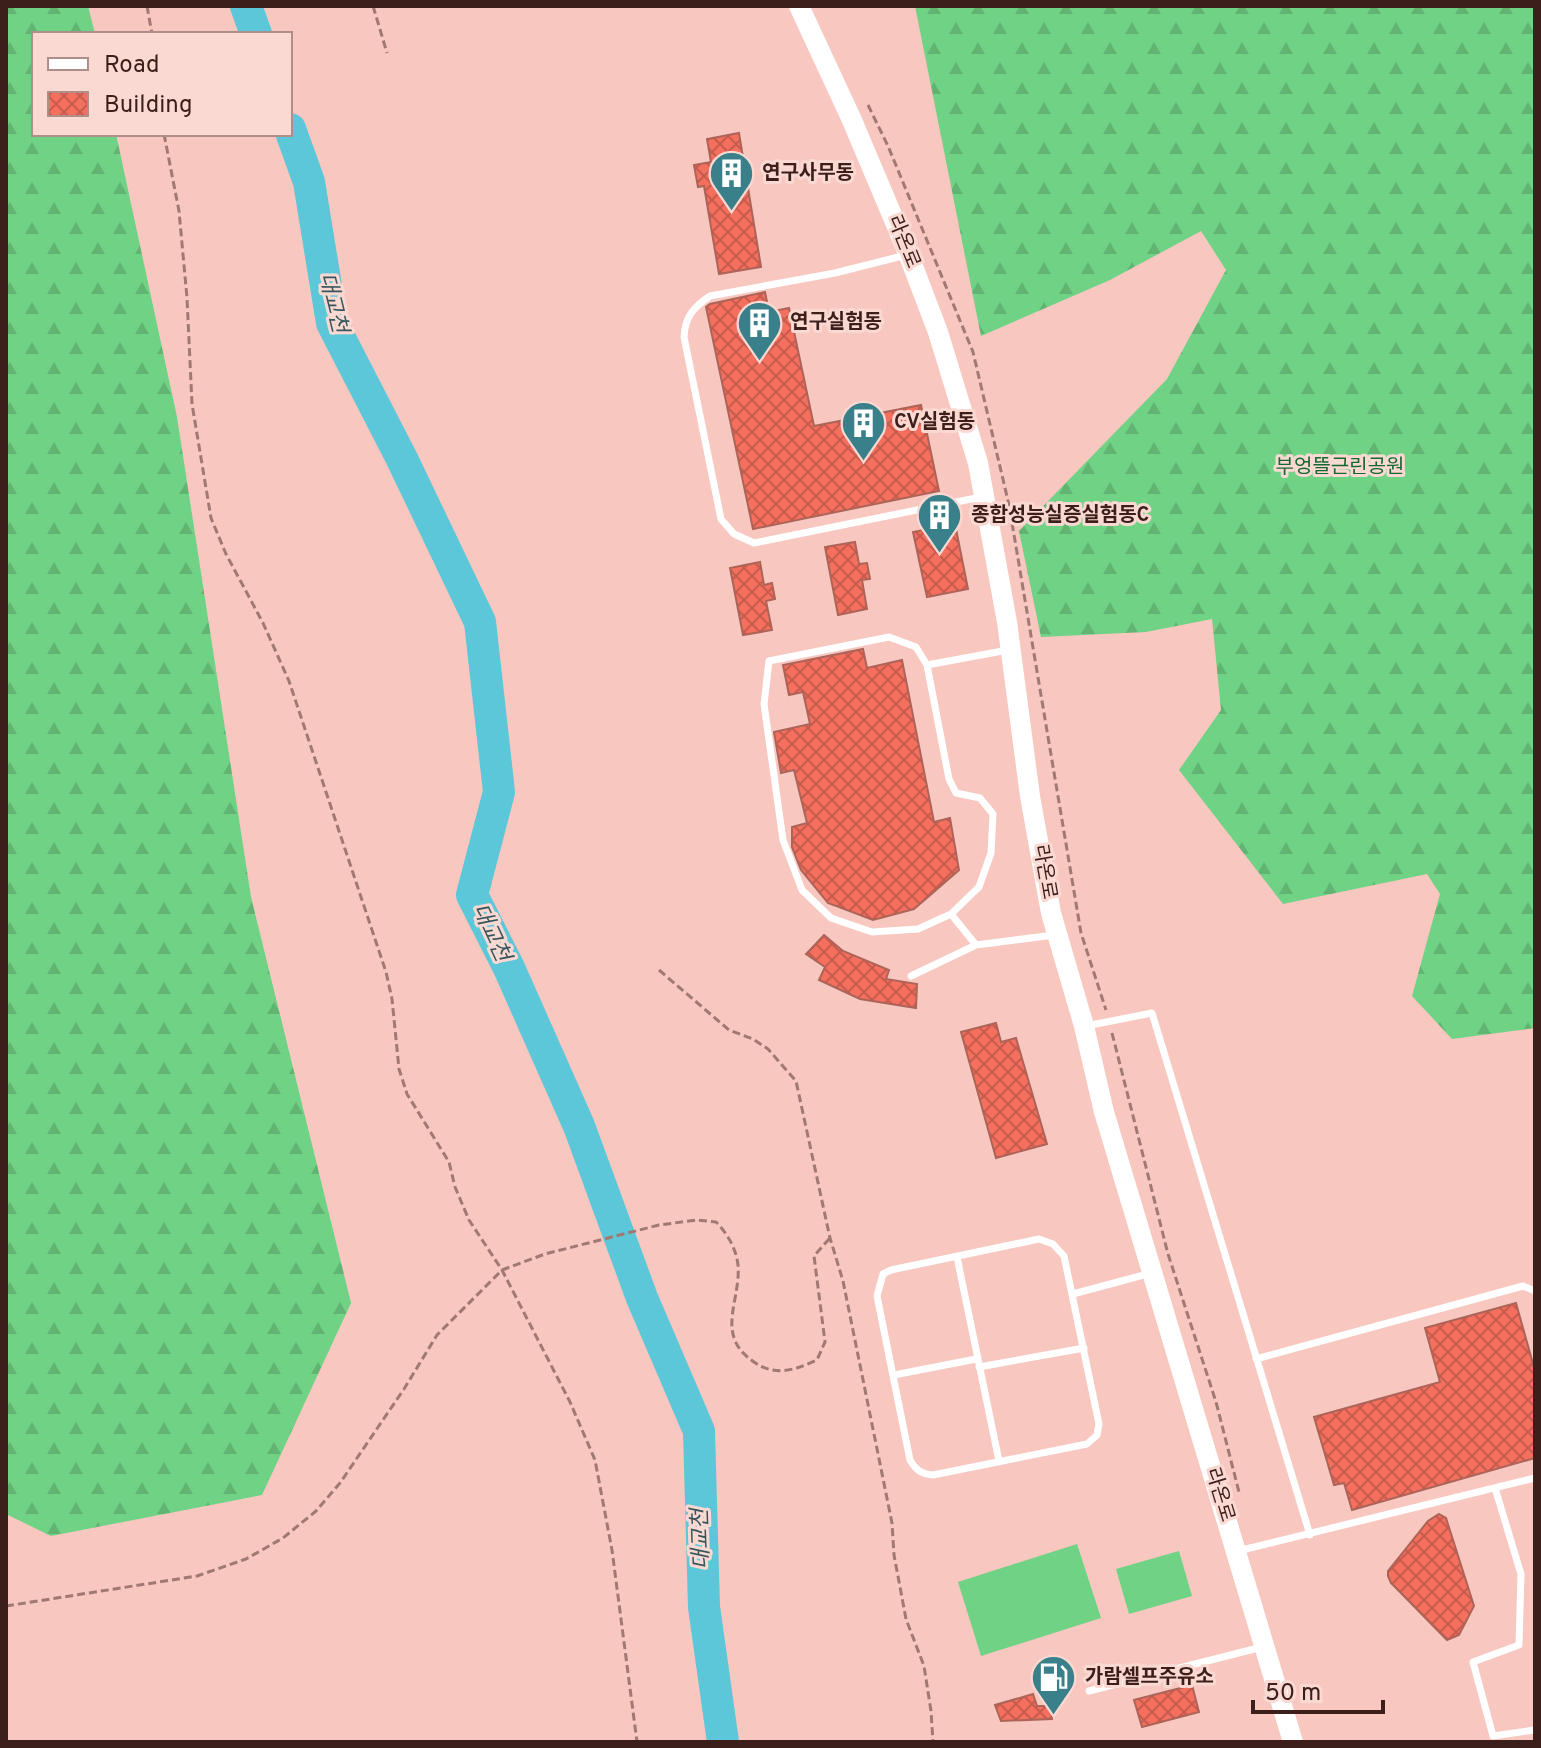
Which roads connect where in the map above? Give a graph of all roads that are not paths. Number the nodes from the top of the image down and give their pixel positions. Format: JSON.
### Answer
{"nodes":[{"id":1,"x":799,"y":6,"type":"edge"},
{"id":2,"x":908,"y":254,"type":"junction"},
{"id":3,"x":984,"y":496,"type":"junction"},
{"id":4,"x":1010,"y":650,"type":"junction"},
{"id":5,"x":927,"y":665,"type":"junction"},
{"id":6,"x":951,"y":914,"type":"junction"},
{"id":7,"x":1056,"y":934,"type":"junction"},
{"id":8,"x":976,"y":945,"type":"junction"},
{"id":9,"x":911,"y":976,"type":"dead end"},
{"id":10,"x":1084,"y":1026,"type":"junction"},
{"id":11,"x":957,"y":1257,"type":"junction"},
{"id":12,"x":1153,"y":1273,"type":"junction"},
{"id":13,"x":1535,"y":1291,"type":"edge"},
{"id":14,"x":1073,"y":1294,"type":"junction"},
{"id":15,"x":1084,"y":1348,"type":"junction"},
{"id":16,"x":1256,"y":1359,"type":"junction"},
{"id":17,"x":978,"y":1363,"type":"junction"},
{"id":18,"x":894,"y":1375,"type":"junction"},
{"id":19,"x":999,"y":1461,"type":"junction"},
{"id":20,"x":1535,"y":1478,"type":"edge"},
{"id":21,"x":1495,"y":1488,"type":"junction"},
{"id":22,"x":1310,"y":1535,"type":"junction"},
{"id":23,"x":1236,"y":1551,"type":"junction"},
{"id":24,"x":1264,"y":1647,"type":"junction"},
{"id":25,"x":1089,"y":1691,"type":"dead end"},
{"id":26,"x":1535,"y":1730,"type":"edge"},
{"id":27,"x":1293,"y":1742,"type":"edge"}],
"edges":[{"from":1,"to":2,"type":"main road","name":"라온로"},
{"from":2,"to":3,"type":"main road","name":"라온로"},
{"from":2,"to":3,"type":"lane"},
{"from":3,"to":4,"type":"main road","name":"라온로"},
{"from":4,"to":5,"type":"lane"},
{"from":4,"to":7,"type":"main road","name":"라온로"},
{"from":5,"to":6,"type":"lane"},
{"from":5,"to":6,"type":"lane"},
{"from":6,"to":8,"type":"lane"},
{"from":7,"to":8,"type":"lane"},
{"from":7,"to":10,"type":"main road","name":"라온로"},
{"from":8,"to":9,"type":"lane"},
{"from":10,"to":12,"type":"main road","name":"라온로"},
{"from":10,"to":16,"type":"lane"},
{"from":11,"to":14,"type":"lane"},
{"from":11,"to":17,"type":"lane"},
{"from":11,"to":18,"type":"lane"},
{"from":12,"to":14,"type":"lane"},
{"from":12,"to":23,"type":"main road","name":"라온로"},
{"from":13,"to":16,"type":"lane"},
{"from":14,"to":15,"type":"lane"},
{"from":15,"to":17,"type":"lane"},
{"from":15,"to":19,"type":"lane"},
{"from":16,"to":22,"type":"lane"},
{"from":17,"to":18,"type":"lane"},
{"from":17,"to":19,"type":"lane"},
{"from":18,"to":19,"type":"lane"},
{"from":20,"to":21,"type":"lane"},
{"from":21,"to":22,"type":"lane"},
{"from":21,"to":26,"type":"lane"},
{"from":22,"to":23,"type":"lane"},
{"from":23,"to":24,"type":"main road","name":"라온로"},
{"from":24,"to":25,"type":"lane"},
{"from":24,"to":27,"type":"main road","name":"라온로"}]}
